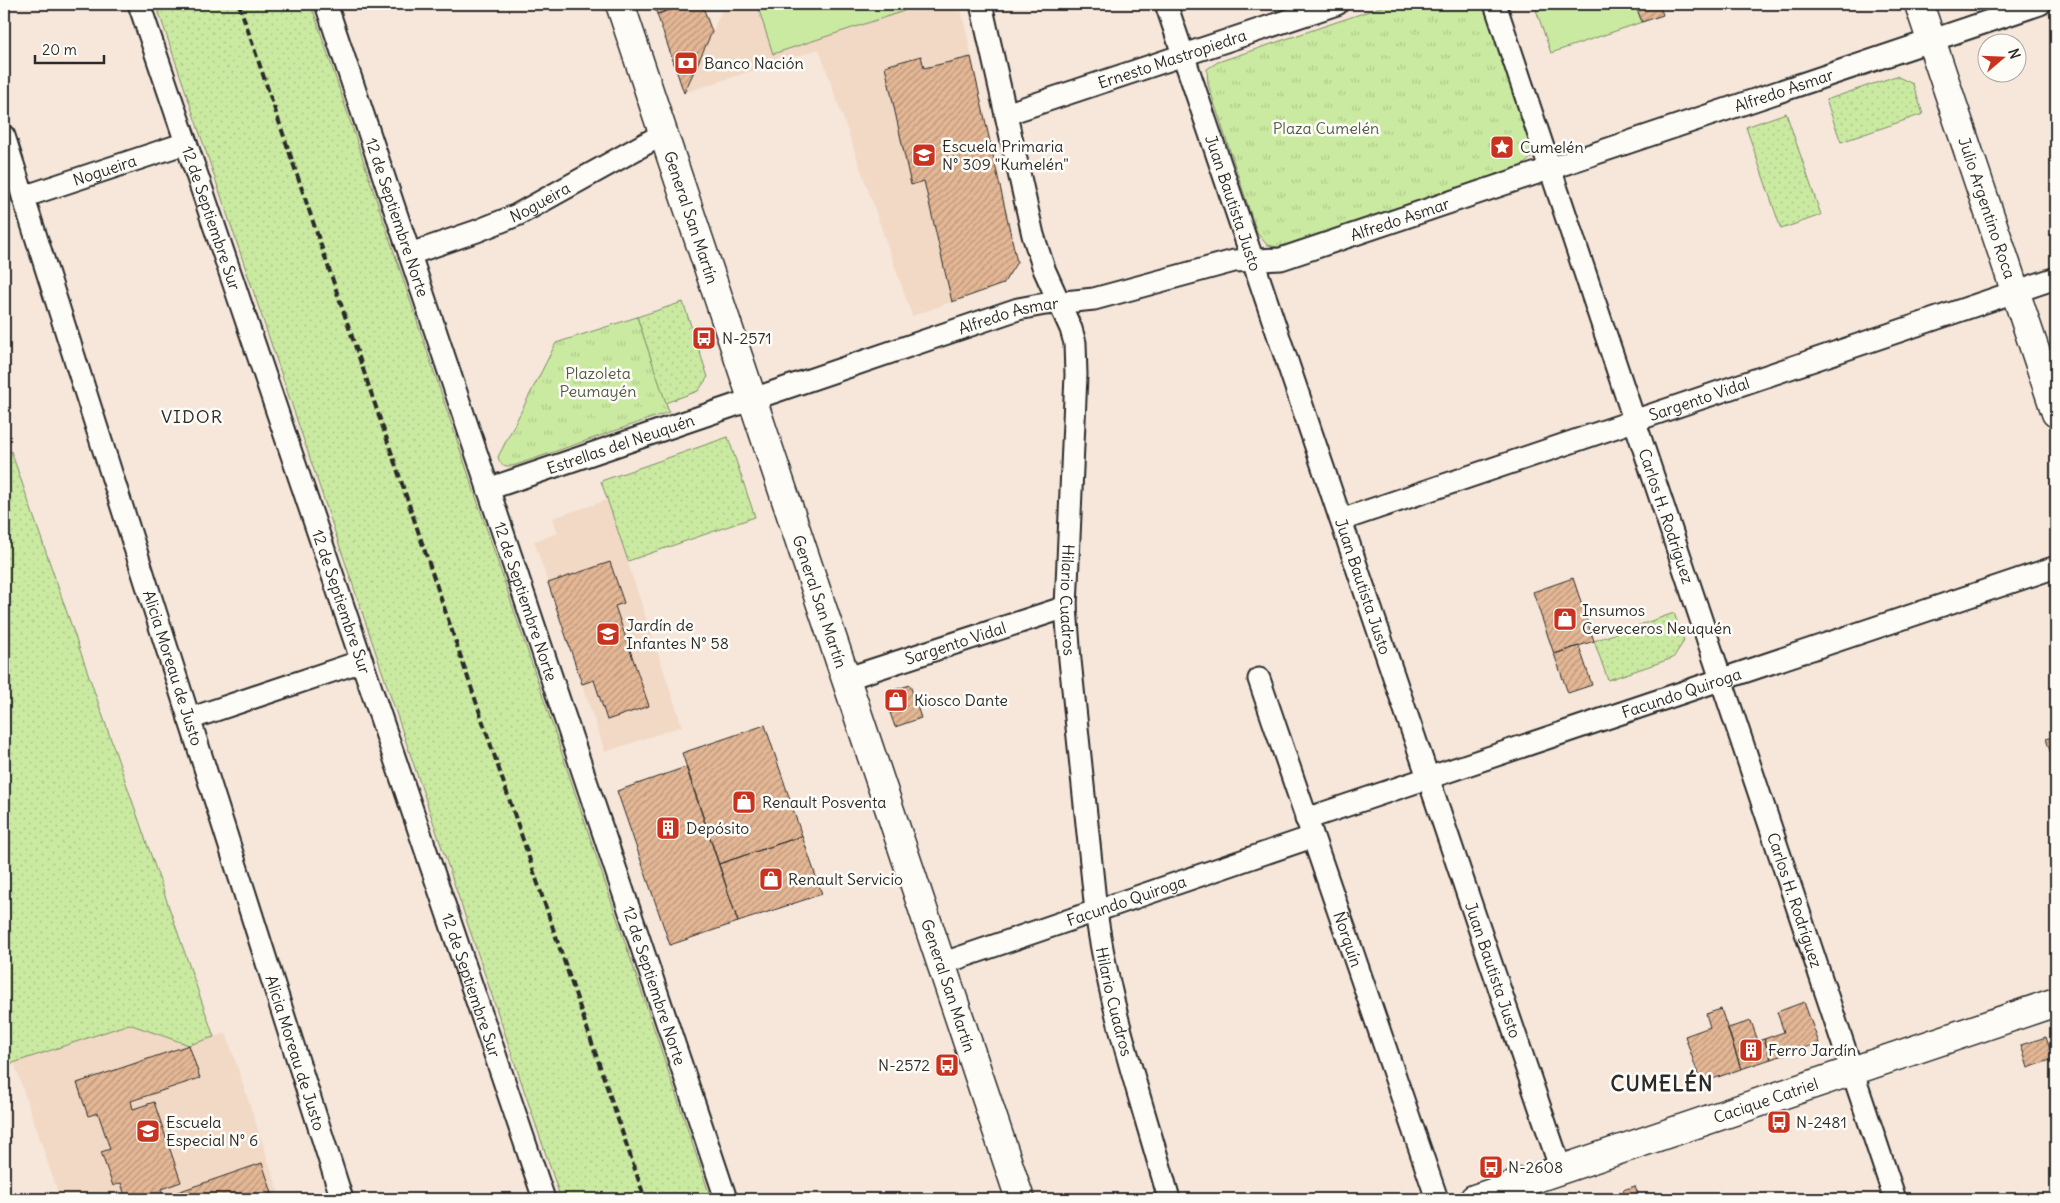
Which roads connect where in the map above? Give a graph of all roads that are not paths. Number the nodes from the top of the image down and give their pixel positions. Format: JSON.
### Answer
{"nodes":[{"id":1,"x":139,"y":4,"type":"edge"},
{"id":2,"x":326,"y":4,"type":"edge"},
{"id":3,"x":620,"y":4,"type":"edge"},
{"id":4,"x":981,"y":4,"type":"edge"},
{"id":5,"x":1166,"y":4,"type":"edge"},
{"id":6,"x":1337,"y":4,"type":"edge"},
{"id":7,"x":1495,"y":4,"type":"edge"},
{"id":8,"x":1919,"y":4,"type":"edge"},
{"id":9,"x":2040,"y":4,"type":"edge"},
{"id":10,"x":1931,"y":40,"type":"junction"},
{"id":11,"x":1184,"y":55,"type":"junction"},
{"id":12,"x":1006,"y":114,"type":"junction"},
{"id":13,"x":663,"y":134,"type":"junction"},
{"id":14,"x":4,"y":136,"type":"edge"},
{"id":15,"x":186,"y":143,"type":"junction"},
{"id":16,"x":1550,"y":168,"type":"junction"},
{"id":17,"x":23,"y":197,"type":"junction"},
{"id":18,"x":410,"y":254,"type":"junction"},
{"id":19,"x":1253,"y":260,"type":"junction"},
{"id":20,"x":2056,"y":278,"type":"edge"},
{"id":21,"x":2016,"y":292,"type":"junction"},
{"id":22,"x":1059,"y":303,"type":"junction"},
{"id":23,"x":752,"y":400,"type":"junction"},
{"id":24,"x":2056,"y":413,"type":"edge"},
{"id":25,"x":1634,"y":421,"type":"junction"},
{"id":26,"x":488,"y":489,"type":"junction"},
{"id":27,"x":1341,"y":520,"type":"junction"},
{"id":28,"x":2056,"y":567,"type":"edge"},
{"id":29,"x":1066,"y":607,"type":"junction"},
{"id":30,"x":362,"y":661,"type":"junction"},
{"id":31,"x":1258,"y":678,"type":"dead end"},
{"id":32,"x":846,"y":679,"type":"junction"},
{"id":33,"x":1721,"y":680,"type":"junction"},
{"id":34,"x":189,"y":719,"type":"junction"},
{"id":35,"x":1429,"y":778,"type":"junction"},
{"id":36,"x":1309,"y":828,"type":"junction"},
{"id":37,"x":1096,"y":911,"type":"junction"},
{"id":38,"x":941,"y":964,"type":"junction"},
{"id":39,"x":2056,"y":1002,"type":"edge"},
{"id":40,"x":1852,"y":1071,"type":"junction"},
{"id":41,"x":1561,"y":1170,"type":"junction"},
{"id":42,"x":342,"y":1199,"type":"edge"},
{"id":43,"x":544,"y":1199,"type":"edge"},
{"id":44,"x":726,"y":1199,"type":"edge"},
{"id":45,"x":1020,"y":1199,"type":"edge"},
{"id":46,"x":1169,"y":1199,"type":"edge"},
{"id":47,"x":1437,"y":1199,"type":"edge"},
{"id":48,"x":1474,"y":1199,"type":"edge"},
{"id":49,"x":1895,"y":1199,"type":"edge"}],
"edges":[{"from":1,"to":15,"type":"street","name":"12 de Septiembre Sur"},
{"from":2,"to":18,"type":"street","name":"12 de Septiembre Norte"},
{"from":3,"to":13,"type":"main road","name":"General San Martín"},
{"from":4,"to":12,"type":"street","name":"Hilario Cuadros"},
{"from":5,"to":11,"type":"street","name":"Juan Bautista Justo"},
{"from":6,"to":11,"type":"street","name":"Ernesto Mastropiedra"},
{"from":7,"to":16,"type":"street","name":"Carlos H. Rodríguez"},
{"from":8,"to":10,"type":"main road","name":"Julio Argentino Roca"},
{"from":9,"to":10,"type":"street","name":"Alfredo Asmar"},
{"from":10,"to":16,"type":"street","name":"Alfredo Asmar"},
{"from":10,"to":21,"type":"main road","name":"Julio Argentino Roca"},
{"from":11,"to":12,"type":"street","name":"Ernesto Mastropiedra"},
{"from":11,"to":19,"type":"street","name":"Juan Bautista Justo"},
{"from":12,"to":22,"type":"street","name":"Hilario Cuadros"},
{"from":13,"to":18,"type":"street","name":"Nogueira"},
{"from":13,"to":23,"type":"main road","name":"General San Martín"},
{"from":14,"to":17,"type":"street","name":"Alicia Moreau de Justo"},
{"from":15,"to":17,"type":"street","name":"Nogueira"},
{"from":15,"to":30,"type":"street","name":"12 de Septiembre Sur"},
{"from":16,"to":19,"type":"street","name":"Alfredo Asmar"},
{"from":16,"to":25,"type":"street","name":"Carlos H. Rodríguez"},
{"from":17,"to":34,"type":"street","name":"Alicia Moreau de Justo"},
{"from":18,"to":26,"type":"street","name":"12 de Septiembre Norte"},
{"from":19,"to":22,"type":"street","name":"Alfredo Asmar"},
{"from":19,"to":27,"type":"street","name":"Juan Bautista Justo"},
{"from":20,"to":21,"type":"street","name":"Sargento Vidal"},
{"from":21,"to":24,"type":"main road","name":"Julio Argentino Roca"},
{"from":21,"to":25,"type":"street","name":"Sargento Vidal"},
{"from":22,"to":23,"type":"street","name":"Alfredo Asmar"},
{"from":22,"to":29,"type":"street","name":"Hilario Cuadros"},
{"from":23,"to":26,"type":"street","name":"Estrellas del Neuquén"},
{"from":23,"to":32,"type":"main road","name":"General San Martín"},
{"from":25,"to":27,"type":"street","name":"Sargento Vidal"},
{"from":25,"to":33,"type":"street","name":"Carlos H. Rodríguez"},
{"from":26,"to":44,"type":"street","name":"12 de Septiembre Norte"},
{"from":27,"to":35,"type":"street","name":"Juan Bautista Justo"},
{"from":28,"to":33,"type":"street","name":"Facundo Quiroga"},
{"from":29,"to":32,"type":"street","name":"Sargento Vidal"},
{"from":29,"to":37,"type":"street","name":"Hilario Cuadros"},
{"from":30,"to":34,"type":"street"},
{"from":30,"to":43,"type":"street","name":"12 de Septiembre Sur"},
{"from":31,"to":36,"type":"street","name":"Ñorquín"},
{"from":32,"to":38,"type":"main road","name":"General San Martín"},
{"from":33,"to":35,"type":"street","name":"Facundo Quiroga"},
{"from":33,"to":40,"type":"street","name":"Carlos H. Rodríguez"},
{"from":34,"to":42,"type":"street","name":"Alicia Moreau de Justo"},
{"from":35,"to":36,"type":"street","name":"Facundo Quiroga"},
{"from":35,"to":41,"type":"street","name":"Juan Bautista Justo"},
{"from":36,"to":37,"type":"street","name":"Facundo Quiroga"},
{"from":36,"to":47,"type":"street","name":"Ñorquín"},
{"from":37,"to":38,"type":"street","name":"Facundo Quiroga"},
{"from":37,"to":46,"type":"street","name":"Hilario Cuadros"},
{"from":38,"to":45,"type":"main road","name":"General San Martín"},
{"from":39,"to":40,"type":"main road","name":"Cacique Catriel"},
{"from":40,"to":41,"type":"main road","name":"Cacique Catriel"},
{"from":40,"to":49,"type":"street","name":"Carlos H. Rodríguez"},
{"from":41,"to":48,"type":"main road","name":"Cacique Catriel"}]}
